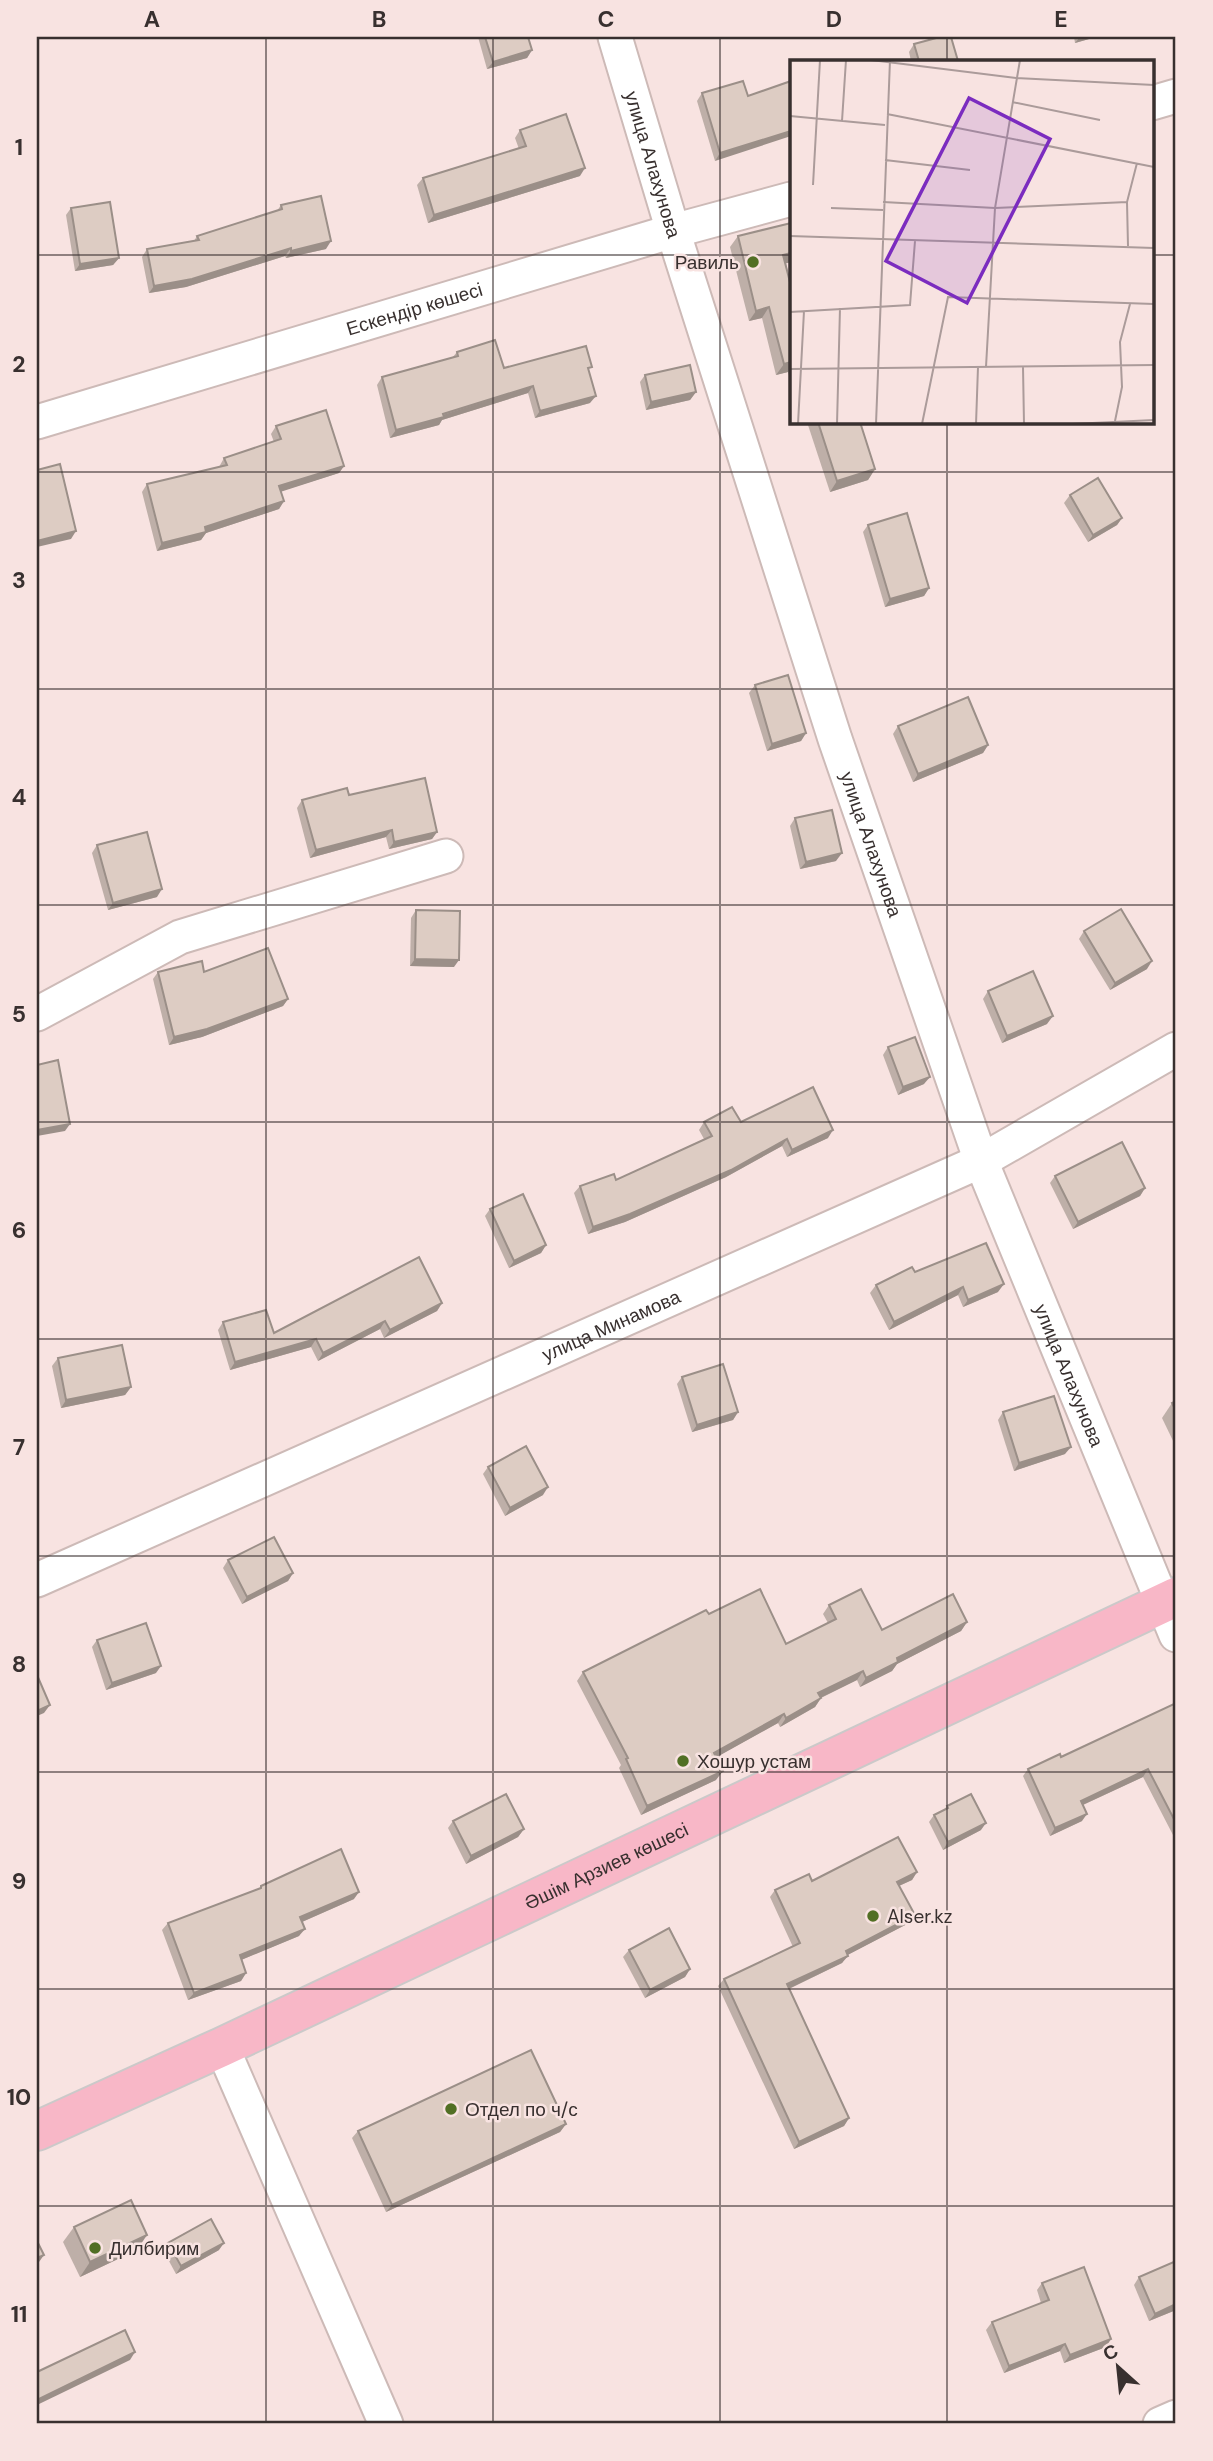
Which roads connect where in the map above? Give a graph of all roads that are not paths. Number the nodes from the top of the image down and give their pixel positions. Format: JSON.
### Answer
{"nodes":[{"id":1,"x":615,"y":37,"type":"edge"},
{"id":2,"x":1176,"y":96,"type":"edge"},
{"id":3,"x":1154,"y":102,"type":"edge"},
{"id":4,"x":790,"y":199,"type":"edge"},
{"id":5,"x":673,"y":231,"type":"junction"},
{"id":6,"x":37,"y":422,"type":"edge"},
{"id":7,"x":446,"y":856,"type":"dead end"},
{"id":8,"x":37,"y":1014,"type":"edge"},
{"id":9,"x":1176,"y":1049,"type":"edge"},
{"id":10,"x":981,"y":1161,"type":"junction"},
{"id":11,"x":37,"y":1580,"type":"edge"},
{"id":12,"x":1172,"y":1612,"type":"edge"},
{"id":13,"x":222,"y":2047,"type":"junction"},
{"id":14,"x":37,"y":2131,"type":"edge"},
{"id":15,"x":1176,"y":2417,"type":"edge"},
{"id":16,"x":386,"y":2424,"type":"edge"},
{"id":17,"x":1160,"y":2424,"type":"edge"}],
"edges":[{"from":1,"to":5,"type":"street","name":"улица Алахунова"},
{"from":2,"to":3,"type":"street"},
{"from":4,"to":5,"type":"street","name":"Ескендір көшесі"},
{"from":5,"to":6,"type":"street","name":"Ескендір көшесі"},
{"from":5,"to":10,"type":"street","name":"улица Алахунова"},
{"from":7,"to":8,"type":"street"},
{"from":9,"to":10,"type":"street","name":"улица Минамова"},
{"from":10,"to":11,"type":"street","name":"улица Минамова"},
{"from":10,"to":12,"type":"street","name":"улица Алахунова"},
{"from":12,"to":13,"type":"main road","name":"Әшім Арзиев көшесі"},
{"from":13,"to":14,"type":"main road","name":"Әшім Арзиев көшесі"},
{"from":13,"to":16,"type":"street"},
{"from":15,"to":17,"type":"street"}]}
